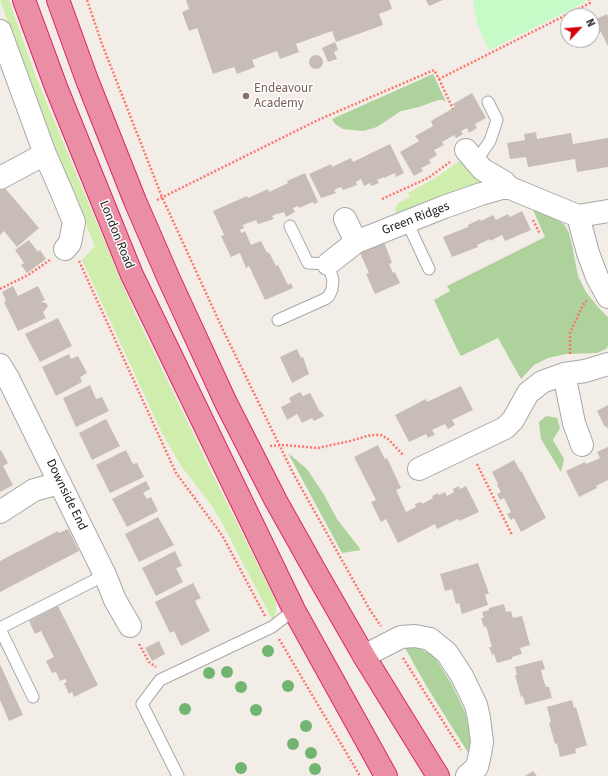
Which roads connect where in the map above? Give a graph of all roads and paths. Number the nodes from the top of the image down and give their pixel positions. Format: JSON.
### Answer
{"nodes":[{"id":1,"x":24,"y":0,"type":"edge"},
{"id":2,"x":58,"y":0,"type":"edge"},
{"id":3,"x":87,"y":0,"type":"edge"},
{"id":4,"x":590,"y":0,"type":"edge"},
{"id":5,"x":0,"y":31,"type":"edge"},
{"id":6,"x":439,"y":79,"type":"junction"},
{"id":7,"x":488,"y":102,"type":"dead end"},
{"id":8,"x":453,"y":108,"type":"dead end"},
{"id":9,"x":45,"y":154,"type":"junction"},
{"id":10,"x":471,"y":156,"type":"junction"},
{"id":11,"x":0,"y":178,"type":"edge"},
{"id":12,"x":510,"y":188,"type":"junction"},
{"id":13,"x":153,"y":193,"type":"dead end"},
{"id":14,"x":162,"y":197,"type":"junction"},
{"id":15,"x":382,"y":199,"type":"dead end"},
{"id":16,"x":608,"y":211,"type":"edge"},
{"id":17,"x":578,"y":216,"type":"junction"},
{"id":18,"x":531,"y":217,"type":"dead end"},
{"id":19,"x":345,"y":219,"type":"dead end"},
{"id":20,"x":407,"y":222,"type":"junction"},
{"id":21,"x":290,"y":226,"type":"dead end"},
{"id":22,"x":540,"y":234,"type":"dead end"},
{"id":23,"x":356,"y":242,"type":"junction"},
{"id":24,"x":68,"y":246,"type":"junction"},
{"id":25,"x":328,"y":264,"type":"junction"},
{"id":26,"x":429,"y":270,"type":"dead end"},
{"id":27,"x":0,"y":289,"type":"edge"},
{"id":28,"x":604,"y":291,"type":"edge"},
{"id":29,"x":278,"y":320,"type":"dead end"},
{"id":30,"x":608,"y":364,"type":"edge"},
{"id":31,"x":0,"y":365,"type":"edge"},
{"id":32,"x":568,"y":373,"type":"junction"},
{"id":33,"x":258,"y":444,"type":"junction"},
{"id":34,"x":279,"y":445,"type":"junction"},
{"id":35,"x":582,"y":445,"type":"dead end"},
{"id":36,"x":270,"y":446,"type":"junction"},
{"id":37,"x":468,"y":446,"type":"junction"},
{"id":38,"x":274,"y":453,"type":"dead end"},
{"id":39,"x":419,"y":469,"type":"joint"},
{"id":40,"x":60,"y":483,"type":"junction"},
{"id":41,"x":0,"y":512,"type":"edge"},
{"id":42,"x":512,"y":535,"type":"dead end"},
{"id":43,"x":105,"y":575,"type":"junction"},
{"id":44,"x":294,"y":610,"type":"junction"},
{"id":45,"x":264,"y":615,"type":"junction"},
{"id":46,"x":257,"y":618,"type":"dead end"},
{"id":47,"x":130,"y":626,"type":"joint"},
{"id":48,"x":272,"y":627,"type":"junction"},
{"id":49,"x":0,"y":629,"type":"edge"},
{"id":50,"x":392,"y":641,"type":"junction"},
{"id":51,"x":364,"y":656,"type":"junction"},
{"id":52,"x":162,"y":664,"type":"dead end"},
{"id":53,"x":33,"y":697,"type":"dead end"},
{"id":54,"x":470,"y":774,"type":"edge"},
{"id":55,"x":178,"y":776,"type":"edge"},
{"id":56,"x":360,"y":776,"type":"edge"},
{"id":57,"x":386,"y":776,"type":"edge"},
{"id":58,"x":438,"y":776,"type":"edge"}],
"edges":[{"from":1,"to":44,"type":"highway","name":"London Road"},
{"from":2,"to":33,"type":"highway"},
{"from":3,"to":14,"type":"path"},
{"from":4,"to":6,"type":"path"},
{"from":5,"to":9,"type":"street"},
{"from":6,"to":8,"type":"path"},
{"from":6,"to":14,"type":"path"},
{"from":7,"to":10,"type":"lane"},
{"from":9,"to":11,"type":"street"},
{"from":9,"to":24,"type":"street"},
{"from":10,"to":12,"type":"street"},
{"from":10,"to":15,"type":"path"},
{"from":12,"to":17,"type":"street"},
{"from":12,"to":20,"type":"street","name":"Green Ridges"},
{"from":13,"to":14,"type":"path"},
{"from":14,"to":34,"type":"path"},
{"from":16,"to":17,"type":"street"},
{"from":17,"to":28,"type":"street"},
{"from":18,"to":22,"type":"path"},
{"from":19,"to":23,"type":"street"},
{"from":20,"to":23,"type":"street","name":"Green Ridges"},
{"from":20,"to":26,"type":"lane"},
{"from":21,"to":25,"type":"lane"},
{"from":23,"to":25,"type":"street","name":"Green Ridges"},
{"from":24,"to":27,"type":"path"},
{"from":24,"to":45,"type":"path"},
{"from":25,"to":29,"type":"lane"},
{"from":28,"to":32,"type":"path"},
{"from":30,"to":32,"type":"street"},
{"from":31,"to":40,"type":"street","name":"Downside End"},
{"from":32,"to":35,"type":"street"},
{"from":32,"to":37,"type":"street"},
{"from":33,"to":36,"type":"path"},
{"from":33,"to":51,"type":"highway"},
{"from":34,"to":36,"type":"path"},
{"from":34,"to":39,"type":"path"},
{"from":34,"to":50,"type":"path"},
{"from":36,"to":38,"type":"path"},
{"from":37,"to":39,"type":"street"},
{"from":37,"to":42,"type":"path"},
{"from":40,"to":41,"type":"street"},
{"from":40,"to":43,"type":"street","name":"Downside End"},
{"from":43,"to":47,"type":"street","name":"Downside End"},
{"from":43,"to":49,"type":"lane"},
{"from":44,"to":48,"type":"lane"},
{"from":44,"to":57,"type":"highway","name":"London Road"},
{"from":45,"to":46,"type":"path"},
{"from":45,"to":48,"type":"path"},
{"from":47,"to":52,"type":"path"},
{"from":48,"to":55,"type":"lane"},
{"from":48,"to":56,"type":"path"},
{"from":49,"to":53,"type":"lane"},
{"from":50,"to":51,"type":"street"},
{"from":50,"to":54,"type":"path"},
{"from":50,"to":54,"type":"street"},
{"from":51,"to":58,"type":"highway"}]}
